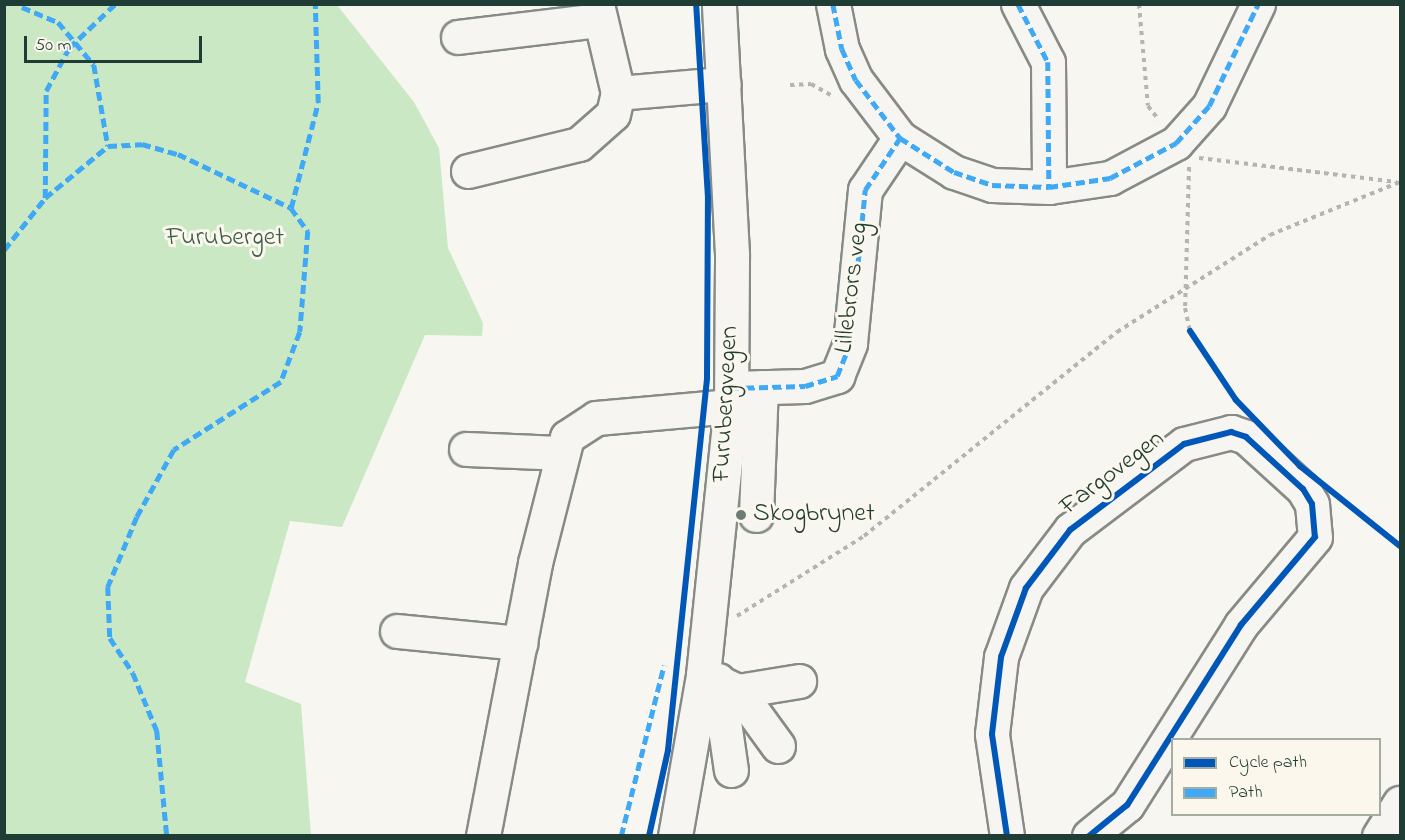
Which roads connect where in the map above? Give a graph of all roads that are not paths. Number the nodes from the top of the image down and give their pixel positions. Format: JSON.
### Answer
{"nodes":[{"id":1,"x":719,"y":4,"type":"edge"},
{"id":2,"x":833,"y":4,"type":"edge"},
{"id":3,"x":1018,"y":4,"type":"edge"},
{"id":4,"x":1258,"y":4,"type":"edge"},
{"id":5,"x":598,"y":12,"type":"edge"},
{"id":6,"x":458,"y":37,"type":"dead end"},
{"id":7,"x":724,"y":84,"type":"junction"},
{"id":8,"x":618,"y":93,"type":"junction"},
{"id":9,"x":900,"y":138,"type":"junction"},
{"id":10,"x":468,"y":171,"type":"dead end"},
{"id":11,"x":1049,"y":187,"type":"junction"},
{"id":12,"x":741,"y":394,"type":"junction"},
{"id":13,"x":466,"y":449,"type":"dead end"},
{"id":14,"x":560,"y":453,"type":"junction"},
{"id":15,"x":756,"y":515,"type":"dead end"},
{"id":16,"x":397,"y":631,"type":"dead end"},
{"id":17,"x":520,"y":643,"type":"junction"},
{"id":18,"x":799,"y":681,"type":"dead end"},
{"id":19,"x":720,"y":682,"type":"junction"},
{"id":20,"x":778,"y":746,"type":"dead end"},
{"id":21,"x":731,"y":770,"type":"dead end"},
{"id":22,"x":1401,"y":803,"type":"edge"},
{"id":23,"x":483,"y":836,"type":"edge"},
{"id":24,"x":675,"y":836,"type":"edge"},
{"id":25,"x":1007,"y":836,"type":"edge"},
{"id":26,"x":1089,"y":836,"type":"edge"},
{"id":27,"x":1379,"y":836,"type":"edge"}],
"edges":[{"from":1,"to":7,"type":"street","name":"Furubergvegen"},
{"from":2,"to":9,"type":"street"},
{"from":3,"to":11,"type":"street"},
{"from":4,"to":11,"type":"street"},
{"from":5,"to":6,"type":"street"},
{"from":5,"to":8,"type":"street"},
{"from":7,"to":8,"type":"street"},
{"from":7,"to":12,"type":"street","name":"Furubergvegen"},
{"from":8,"to":10,"type":"street"},
{"from":9,"to":11,"type":"street"},
{"from":9,"to":12,"type":"street","name":"Lillebrors veg"},
{"from":12,"to":14,"type":"street"},
{"from":12,"to":15,"type":"street"},
{"from":12,"to":19,"type":"street","name":"Furubergvegen"},
{"from":13,"to":14,"type":"street"},
{"from":14,"to":17,"type":"street"},
{"from":16,"to":17,"type":"street"},
{"from":17,"to":23,"type":"street"},
{"from":18,"to":19,"type":"street"},
{"from":19,"to":20,"type":"street"},
{"from":19,"to":21,"type":"street"},
{"from":19,"to":24,"type":"street","name":"Furubergvegen"},
{"from":22,"to":27,"type":"street"},
{"from":25,"to":26,"type":"street","name":"Fargovegen"}]}
